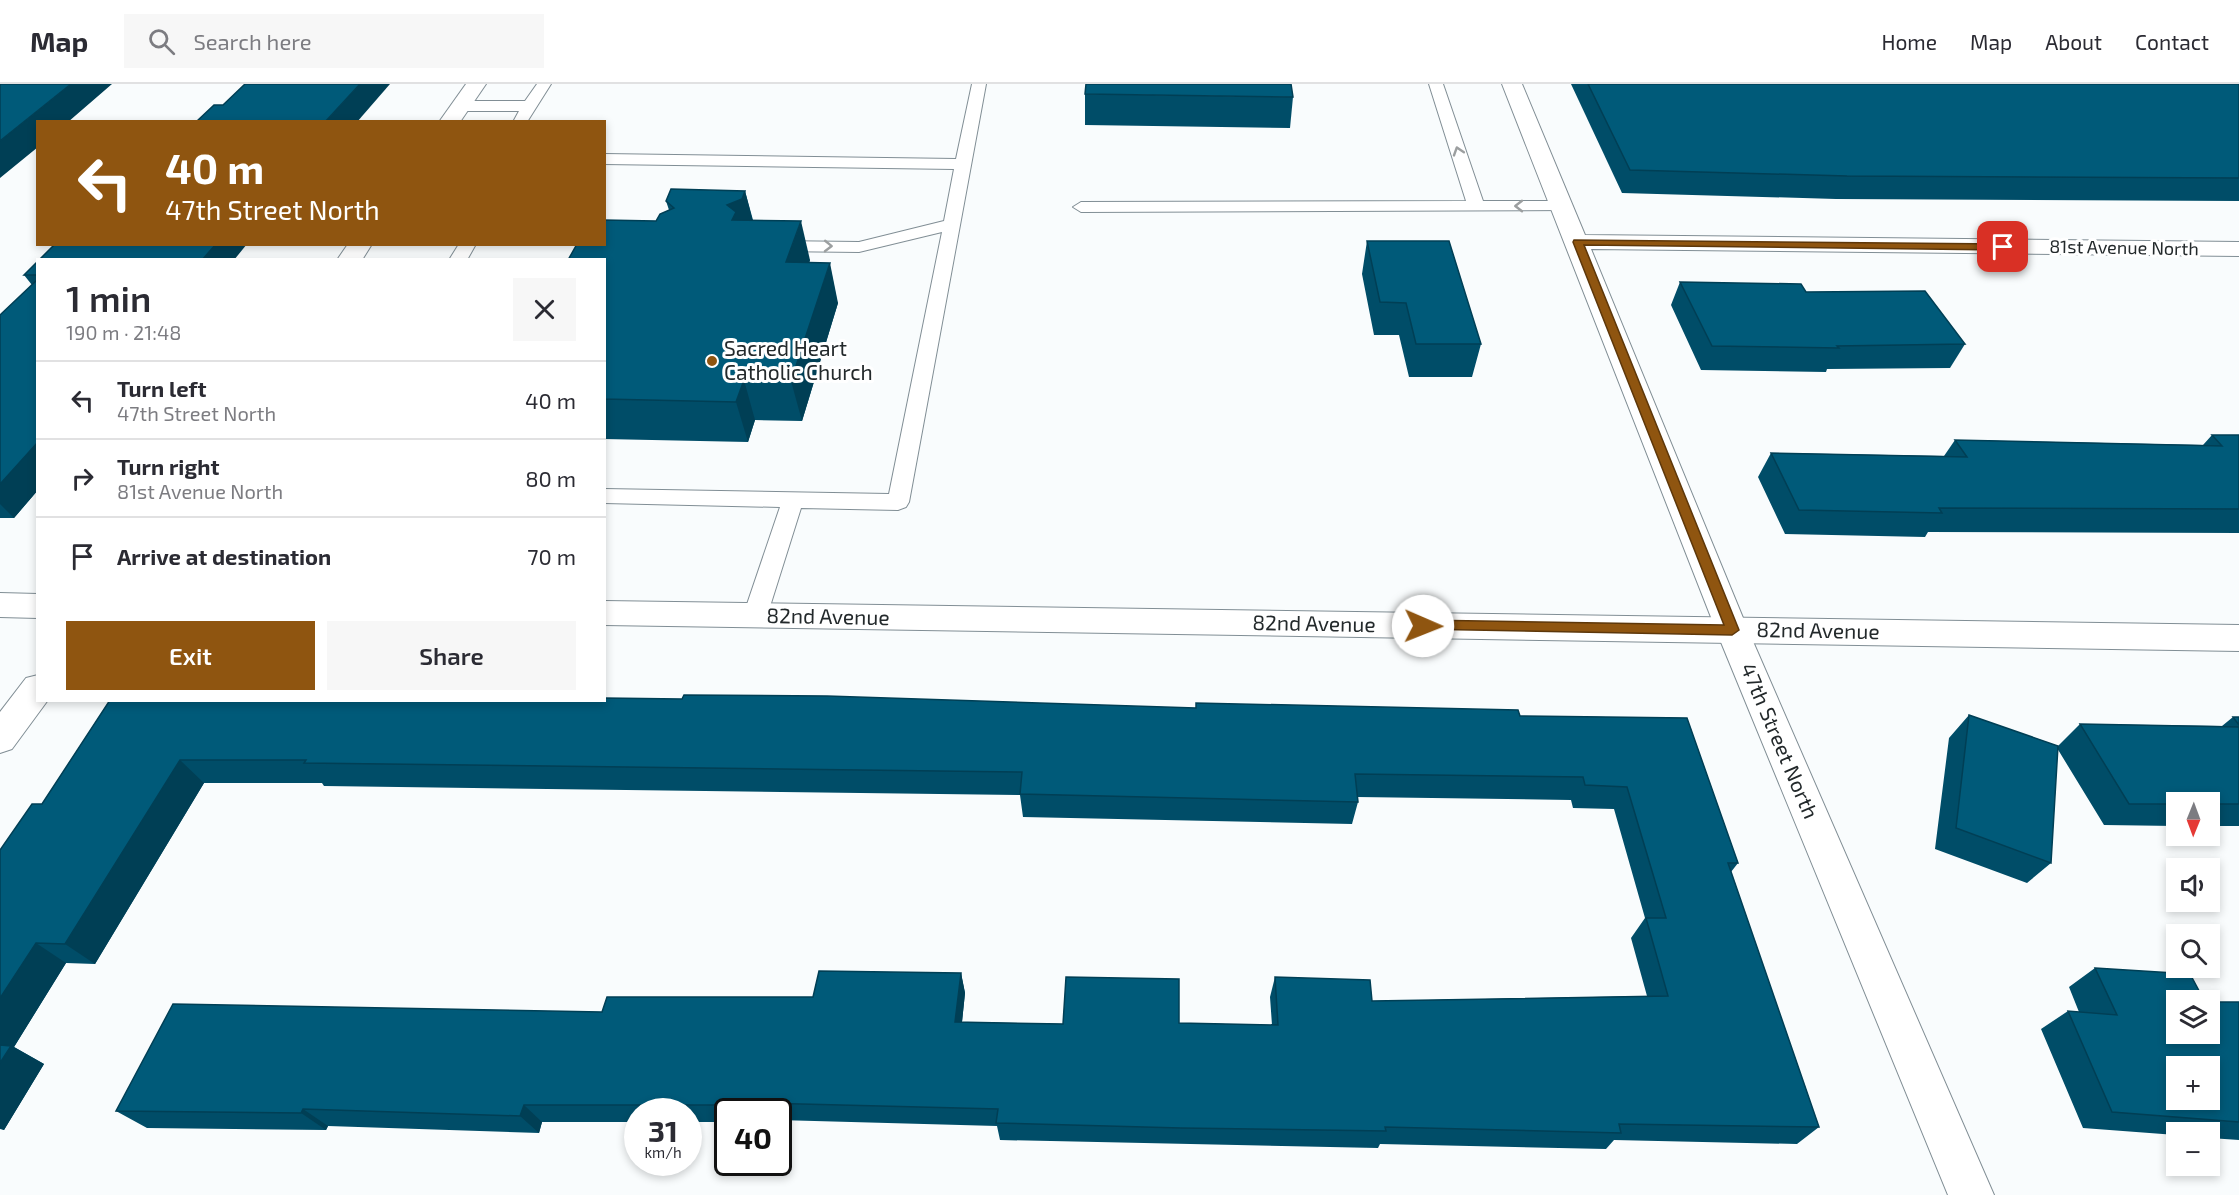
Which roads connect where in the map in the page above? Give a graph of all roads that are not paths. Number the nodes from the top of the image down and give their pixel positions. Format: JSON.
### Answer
{"nodes":[{"id":1,"x":476,"y":84,"type":"edge"},
{"id":2,"x":544,"y":84,"type":"edge"},
{"id":3,"x":979,"y":84,"type":"edge"},
{"id":4,"x":1436,"y":84,"type":"edge"},
{"id":5,"x":1512,"y":84,"type":"edge"},
{"id":6,"x":529,"y":106,"type":"junction"},
{"id":7,"x":454,"y":114,"type":"edge"},
{"id":8,"x":520,"y":120,"type":"edge"},
{"id":9,"x":606,"y":159,"type":"edge"},
{"id":10,"x":963,"y":164,"type":"junction"},
{"id":11,"x":1476,"y":206,"type":"junction"},
{"id":12,"x":1563,"y":206,"type":"junction"},
{"id":13,"x":1081,"y":207,"type":"dead end"},
{"id":14,"x":952,"y":224,"type":"junction"},
{"id":15,"x":1578,"y":242,"type":"junction"},
{"id":16,"x":758,"y":245,"type":"edge"},
{"id":17,"x":2239,"y":249,"type":"edge"},
{"id":18,"x":606,"y":496,"type":"edge"},
{"id":19,"x":793,"y":500,"type":"junction"},
{"id":20,"x":0,"y":605,"type":"edge"},
{"id":21,"x":36,"y":606,"type":"edge"},
{"id":22,"x":606,"y":614,"type":"edge"},
{"id":23,"x":755,"y":616,"type":"junction"},
{"id":24,"x":1732,"y":630,"type":"junction"},
{"id":25,"x":2239,"y":638,"type":"edge"},
{"id":26,"x":36,"y":691,"type":"edge"},
{"id":27,"x":0,"y":739,"type":"edge"},
{"id":28,"x":1971,"y":1195,"type":"edge"}],
"edges":[{"from":1,"to":7,"type":"street"},
{"from":2,"to":6,"type":"lane"},
{"from":3,"to":10,"type":"lane"},
{"from":11,"to":4,"type":"lane","one_way":true},
{"from":5,"to":12,"type":"street","name":"47th Street North"},
{"from":6,"to":7,"type":"lane"},
{"from":6,"to":8,"type":"lane"},
{"from":9,"to":10,"type":"lane"},
{"from":10,"to":14,"type":"lane"},
{"from":12,"to":11,"type":"lane","one_way":true},
{"from":11,"to":13,"type":"lane"},
{"from":12,"to":15,"type":"street","name":"47th Street North"},
{"from":16,"to":14,"type":"lane","one_way":true},
{"from":14,"to":19,"type":"lane"},
{"from":15,"to":17,"type":"street","name":"81st Avenue North"},
{"from":15,"to":24,"type":"street","name":"47th Street North"},
{"from":18,"to":19,"type":"lane"},
{"from":19,"to":23,"type":"lane"},
{"from":20,"to":21,"type":"street"},
{"from":22,"to":23,"type":"street","name":"82nd Avenue"},
{"from":23,"to":24,"type":"street","name":"82nd Avenue"},
{"from":24,"to":25,"type":"street","name":"82nd Avenue"},
{"from":24,"to":28,"type":"street","name":"47th Street North"},
{"from":26,"to":27,"type":"street"}]}
